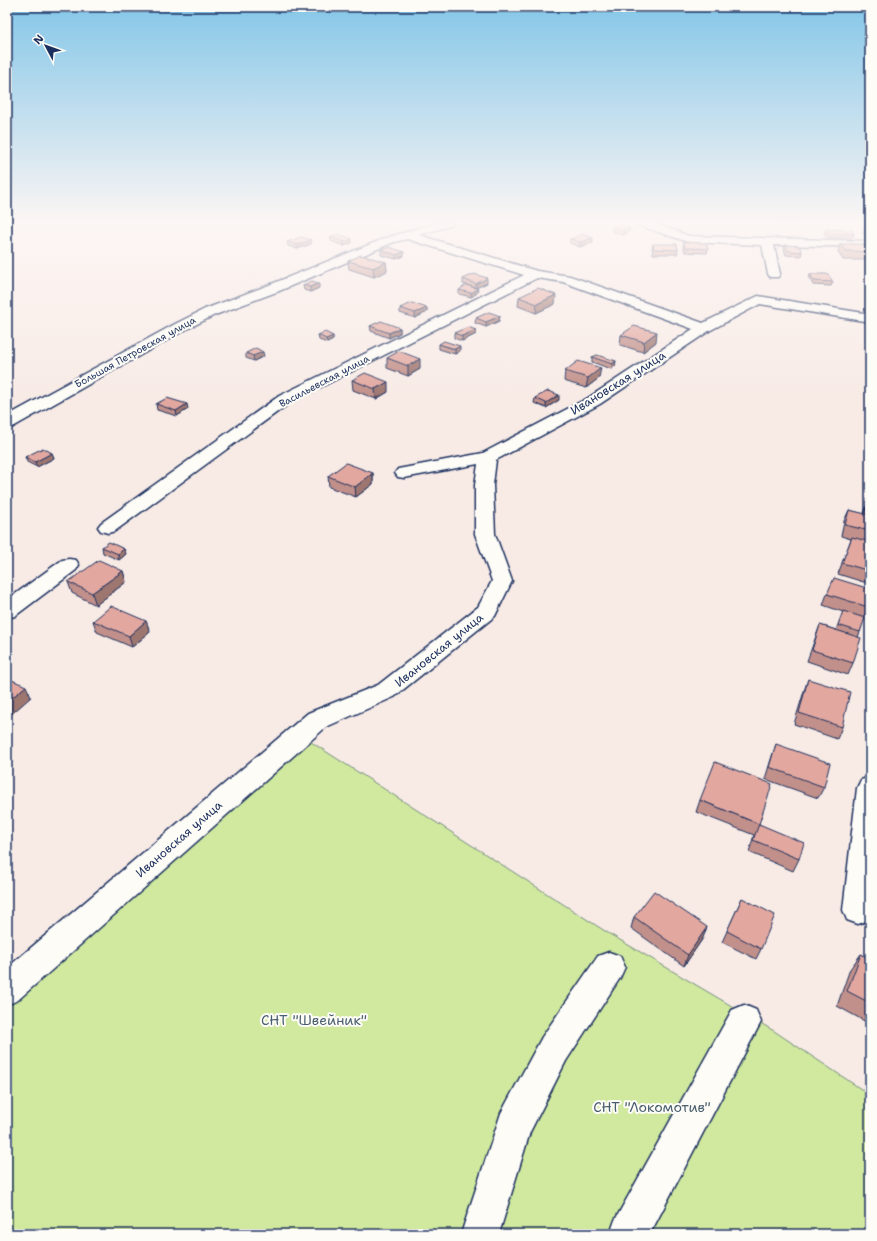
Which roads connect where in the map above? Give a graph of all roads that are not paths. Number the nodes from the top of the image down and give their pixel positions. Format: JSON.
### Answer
{"nodes":[{"id":1,"x":291,"y":281,"type":"edge"},
{"id":2,"x":521,"y":281,"type":"edge"},
{"id":3,"x":571,"y":281,"type":"edge"},
{"id":4,"x":870,"y":318,"type":"edge"},
{"id":5,"x":704,"y":328,"type":"junction"},
{"id":6,"x":7,"y":423,"type":"edge"},
{"id":7,"x":488,"y":458,"type":"junction"},
{"id":8,"x":404,"y":473,"type":"dead end"},
{"id":9,"x":108,"y":527,"type":"dead end"},
{"id":10,"x":69,"y":566,"type":"dead end"},
{"id":11,"x":7,"y":611,"type":"edge"},
{"id":12,"x":870,"y":788,"type":"edge"},
{"id":13,"x":858,"y":910,"type":"dead end"},
{"id":14,"x":609,"y":967,"type":"dead end"},
{"id":15,"x":7,"y":988,"type":"edge"},
{"id":16,"x":744,"y":1022,"type":"dead end"},
{"id":17,"x":480,"y":1234,"type":"edge"},
{"id":18,"x":629,"y":1234,"type":"edge"}],
"edges":[{"from":1,"to":6,"type":"street","name":"Большая Петровская улица"},
{"from":2,"to":9,"type":"street","name":"Васильевская улица"},
{"from":3,"to":5,"type":"street"},
{"from":4,"to":5,"type":"street","name":"Ивановская улица"},
{"from":5,"to":7,"type":"street","name":"Ивановская улица"},
{"from":7,"to":8,"type":"street"},
{"from":7,"to":15,"type":"street","name":"Ивановская улица"},
{"from":10,"to":11,"type":"street"},
{"from":12,"to":13,"type":"street"},
{"from":14,"to":17,"type":"street"},
{"from":16,"to":18,"type":"street"}]}
